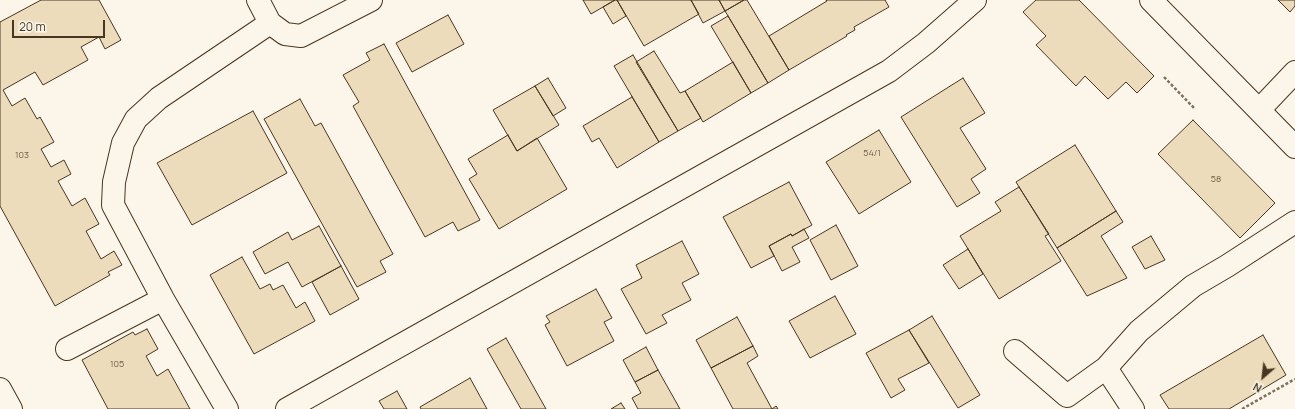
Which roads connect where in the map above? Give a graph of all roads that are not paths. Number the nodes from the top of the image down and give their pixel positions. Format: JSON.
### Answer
{"nodes":[{"id":1,"x":258,"y":0,"type":"edge"},
{"id":2,"x":372,"y":0,"type":"edge"},
{"id":3,"x":975,"y":0,"type":"edge"},
{"id":4,"x":1151,"y":0,"type":"edge"},
{"id":5,"x":270,"y":23,"type":"junction"},
{"id":6,"x":1295,"y":72,"type":"edge"},
{"id":7,"x":1259,"y":110,"type":"junction"},
{"id":8,"x":1295,"y":147,"type":"edge"},
{"id":9,"x":1295,"y":222,"type":"edge"},
{"id":10,"x":163,"y":298,"type":"junction"},
{"id":11,"x":67,"y":349,"type":"dead end"},
{"id":12,"x":1015,"y":351,"type":"dead end"},
{"id":13,"x":1106,"y":368,"type":"junction"},
{"id":14,"x":0,"y":389,"type":"edge"},
{"id":15,"x":11,"y":409,"type":"edge"},
{"id":16,"x":228,"y":409,"type":"edge"},
{"id":17,"x":287,"y":409,"type":"edge"},
{"id":18,"x":1133,"y":409,"type":"edge"}],
"edges":[{"from":1,"to":5,"type":"street"},
{"from":2,"to":5,"type":"street"},
{"from":3,"to":17,"type":"street"},
{"from":4,"to":7,"type":"street"},
{"from":5,"to":10,"type":"street"},
{"from":6,"to":7,"type":"street"},
{"from":7,"to":8,"type":"street"},
{"from":9,"to":13,"type":"street"},
{"from":10,"to":11,"type":"street"},
{"from":10,"to":16,"type":"street"},
{"from":12,"to":13,"type":"street"},
{"from":13,"to":18,"type":"street"},
{"from":14,"to":15,"type":"street"}]}
